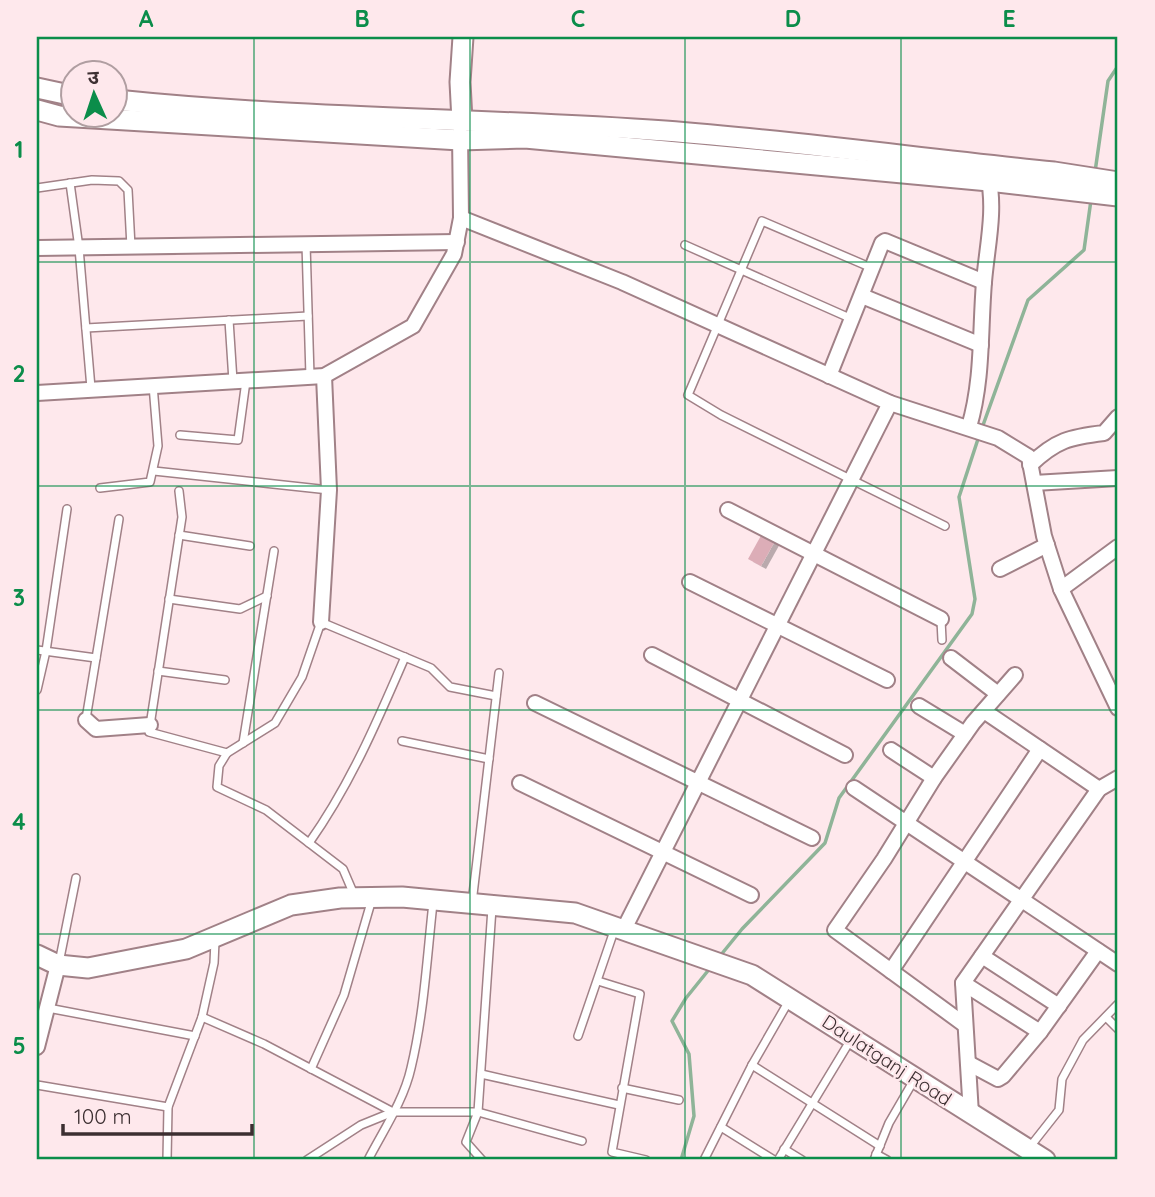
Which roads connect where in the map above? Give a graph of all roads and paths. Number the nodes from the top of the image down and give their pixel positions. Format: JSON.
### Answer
{"nodes":[{"id":1,"x":463,"y":37,"type":"edge"},
{"id":2,"x":37,"y":88,"type":"edge"},
{"id":3,"x":60,"y":93,"type":"edge"},
{"id":4,"x":130,"y":101,"type":"edge"},
{"id":5,"x":37,"y":110,"type":"edge"},
{"id":6,"x":461,"y":130,"type":"junction"},
{"id":7,"x":988,"y":173,"type":"junction"},
{"id":8,"x":70,"y":183,"type":"junction"},
{"id":9,"x":37,"y":188,"type":"edge"},
{"id":10,"x":1114,"y":188,"type":"edge"},
{"id":11,"x":461,"y":218,"type":"junction"},
{"id":12,"x":457,"y":242,"type":"junction"},
{"id":13,"x":306,"y":244,"type":"junction"},
{"id":14,"x":685,"y":245,"type":"dead end"},
{"id":15,"x":79,"y":247,"type":"junction"},
{"id":16,"x":131,"y":247,"type":"junction"},
{"id":17,"x":37,"y":248,"type":"edge"},
{"id":18,"x":873,"y":268,"type":"junction"},
{"id":19,"x":742,"y":270,"type":"junction"},
{"id":20,"x":984,"y":282,"type":"junction"},
{"id":21,"x":862,"y":296,"type":"junction"},
{"id":22,"x":308,"y":316,"type":"junction"},
{"id":23,"x":852,"y":319,"type":"junction"},
{"id":24,"x":229,"y":320,"type":"junction"},
{"id":25,"x":719,"y":326,"type":"junction"},
{"id":26,"x":86,"y":328,"type":"junction"},
{"id":27,"x":981,"y":345,"type":"junction"},
{"id":28,"x":317,"y":376,"type":"junction"},
{"id":29,"x":829,"y":376,"type":"junction"},
{"id":30,"x":239,"y":381,"type":"junction"},
{"id":31,"x":153,"y":385,"type":"junction"},
{"id":32,"x":91,"y":388,"type":"junction"},
{"id":33,"x":37,"y":393,"type":"edge"},
{"id":34,"x":890,"y":403,"type":"junction"},
{"id":35,"x":1117,"y":421,"type":"edge"},
{"id":36,"x":971,"y":428,"type":"junction"},
{"id":37,"x":180,"y":435,"type":"dead end"},
{"id":38,"x":1030,"y":465,"type":"junction"},
{"id":39,"x":154,"y":471,"type":"junction"},
{"id":40,"x":1118,"y":478,"type":"edge"},
{"id":41,"x":852,"y":480,"type":"junction"},
{"id":42,"x":1034,"y":483,"type":"junction"},
{"id":43,"x":100,"y":488,"type":"dead end"},
{"id":44,"x":329,"y":490,"type":"junction"},
{"id":45,"x":180,"y":491,"type":"dead end"},
{"id":46,"x":67,"y":509,"type":"dead end"},
{"id":47,"x":728,"y":510,"type":"dead end"},
{"id":48,"x":119,"y":519,"type":"dead end"},
{"id":49,"x":945,"y":526,"type":"dead end"},
{"id":50,"x":179,"y":535,"type":"junction"},
{"id":51,"x":1047,"y":545,"type":"junction"},
{"id":52,"x":250,"y":546,"type":"dead end"},
{"id":53,"x":1118,"y":548,"type":"edge"},
{"id":54,"x":274,"y":551,"type":"dead end"},
{"id":55,"x":814,"y":554,"type":"junction"},
{"id":56,"x":1000,"y":569,"type":"dead end"},
{"id":57,"x":690,"y":582,"type":"dead end"},
{"id":58,"x":1061,"y":589,"type":"junction"},
{"id":59,"x":267,"y":596,"type":"junction"},
{"id":60,"x":169,"y":599,"type":"junction"},
{"id":61,"x":941,"y":620,"type":"joint"},
{"id":62,"x":321,"y":622,"type":"junction"},
{"id":63,"x":778,"y":626,"type":"junction"},
{"id":64,"x":942,"y":640,"type":"dead end"},
{"id":65,"x":37,"y":650,"type":"edge"},
{"id":66,"x":46,"y":651,"type":"junction"},
{"id":67,"x":652,"y":655,"type":"dead end"},
{"id":68,"x":405,"y":657,"type":"junction"},
{"id":69,"x":96,"y":658,"type":"junction"},
{"id":70,"x":951,"y":658,"type":"dead end"},
{"id":71,"x":158,"y":671,"type":"junction"},
{"id":72,"x":499,"y":673,"type":"dead end"},
{"id":73,"x":1015,"y":675,"type":"dead end"},
{"id":74,"x":225,"y":680,"type":"dead end"},
{"id":75,"x":887,"y":680,"type":"dead end"},
{"id":76,"x":37,"y":690,"type":"edge"},
{"id":77,"x":998,"y":694,"type":"junction"},
{"id":78,"x":496,"y":696,"type":"junction"},
{"id":79,"x":740,"y":701,"type":"junction"},
{"id":80,"x":535,"y":704,"type":"dead end"},
{"id":81,"x":919,"y":706,"type":"dead end"},
{"id":82,"x":1118,"y":708,"type":"edge"},
{"id":83,"x":984,"y":710,"type":"junction"},
{"id":84,"x":86,"y":720,"type":"joint"},
{"id":85,"x":150,"y":725,"type":"junction"},
{"id":86,"x":965,"y":734,"type":"junction"},
{"id":87,"x":402,"y":741,"type":"dead end"},
{"id":88,"x":243,"y":743,"type":"junction"},
{"id":89,"x":1040,"y":749,"type":"junction"},
{"id":90,"x":891,"y":750,"type":"dead end"},
{"id":91,"x":227,"y":753,"type":"junction"},
{"id":92,"x":845,"y":755,"type":"dead end"},
{"id":93,"x":489,"y":759,"type":"junction"},
{"id":94,"x":934,"y":778,"type":"junction"},
{"id":95,"x":1118,"y":778,"type":"edge"},
{"id":96,"x":520,"y":783,"type":"dead end"},
{"id":97,"x":698,"y":783,"type":"junction"},
{"id":98,"x":854,"y":788,"type":"dead end"},
{"id":99,"x":1099,"y":789,"type":"junction"},
{"id":100,"x":906,"y":822,"type":"junction"},
{"id":101,"x":812,"y":838,"type":"dead end"},
{"id":102,"x":309,"y":843,"type":"junction"},
{"id":103,"x":661,"y":854,"type":"junction"},
{"id":104,"x":964,"y":862,"type":"junction"},
{"id":105,"x":76,"y":877,"type":"dead end"},
{"id":106,"x":751,"y":895,"type":"dead end"},
{"id":107,"x":363,"y":897,"type":"junction"},
{"id":108,"x":433,"y":900,"type":"junction"},
{"id":109,"x":1021,"y":900,"type":"junction"},
{"id":110,"x":482,"y":904,"type":"junction"},
{"id":111,"x":620,"y":928,"type":"junction"},
{"id":112,"x":215,"y":937,"type":"junction"},
{"id":113,"x":1098,"y":951,"type":"junction"},
{"id":114,"x":37,"y":955,"type":"edge"},
{"id":115,"x":982,"y":956,"type":"junction"},
{"id":116,"x":1118,"y":964,"type":"edge"},
{"id":117,"x":58,"y":965,"type":"junction"},
{"id":118,"x":891,"y":971,"type":"junction"},
{"id":119,"x":598,"y":981,"type":"junction"},
{"id":120,"x":963,"y":983,"type":"junction"},
{"id":121,"x":790,"y":999,"type":"junction"},
{"id":122,"x":1118,"y":1004,"type":"edge"},
{"id":123,"x":1059,"y":1006,"type":"junction"},
{"id":124,"x":47,"y":1008,"type":"junction"},
{"id":125,"x":202,"y":1017,"type":"junction"},
{"id":126,"x":1106,"y":1017,"type":"junction"},
{"id":127,"x":965,"y":1025,"type":"junction"},
{"id":128,"x":1118,"y":1028,"type":"edge"},
{"id":129,"x":1040,"y":1032,"type":"junction"},
{"id":130,"x":578,"y":1036,"type":"dead end"},
{"id":131,"x":195,"y":1037,"type":"junction"},
{"id":132,"x":852,"y":1037,"type":"junction"},
{"id":133,"x":37,"y":1047,"type":"edge"},
{"id":134,"x":968,"y":1063,"type":"junction"},
{"id":135,"x":752,"y":1065,"type":"junction"},
{"id":136,"x":311,"y":1069,"type":"junction"},
{"id":137,"x":481,"y":1074,"type":"junction"},
{"id":138,"x":915,"y":1078,"type":"junction"},
{"id":139,"x":37,"y":1085,"type":"edge"},
{"id":140,"x":622,"y":1088,"type":"junction"},
{"id":141,"x":679,"y":1100,"type":"dead end"},
{"id":142,"x":812,"y":1103,"type":"junction"},
{"id":143,"x":619,"y":1105,"type":"junction"},
{"id":144,"x":168,"y":1107,"type":"junction"},
{"id":145,"x":393,"y":1112,"type":"junction"},
{"id":146,"x":478,"y":1112,"type":"junction"},
{"id":147,"x":971,"y":1114,"type":"junction"},
{"id":148,"x":721,"y":1127,"type":"junction"},
{"id":149,"x":582,"y":1141,"type":"dead end"},
{"id":150,"x":880,"y":1146,"type":"junction"},
{"id":151,"x":784,"y":1149,"type":"junction"},
{"id":152,"x":474,"y":1151,"type":"junction"},
{"id":153,"x":1036,"y":1156,"type":"edge"},
{"id":154,"x":875,"y":1157,"type":"edge"},
{"id":155,"x":167,"y":1160,"type":"edge"},
{"id":156,"x":307,"y":1160,"type":"edge"},
{"id":157,"x":368,"y":1160,"type":"edge"},
{"id":158,"x":470,"y":1160,"type":"edge"},
{"id":159,"x":482,"y":1160,"type":"edge"},
{"id":160,"x":646,"y":1160,"type":"edge"},
{"id":161,"x":704,"y":1160,"type":"edge"},
{"id":162,"x":776,"y":1160,"type":"edge"},
{"id":163,"x":802,"y":1160,"type":"edge"},
{"id":164,"x":887,"y":1160,"type":"edge"}],
"edges":[{"from":1,"to":6,"type":"main road"},
{"from":2,"to":3,"type":"main road"},
{"from":4,"to":6,"type":"main road"},
{"from":5,"to":6,"type":"main road"},
{"from":6,"to":7,"type":"main road"},
{"from":6,"to":11,"type":"street"},
{"from":7,"to":10,"type":"main road"},
{"from":7,"to":20,"type":"street"},
{"from":8,"to":9,"type":"lane"},
{"from":8,"to":15,"type":"lane"},
{"from":8,"to":16,"type":"lane"},
{"from":11,"to":12,"type":"street"},
{"from":11,"to":25,"type":"street"},
{"from":12,"to":13,"type":"street"},
{"from":12,"to":28,"type":"street"},
{"from":13,"to":16,"type":"street"},
{"from":13,"to":22,"type":"lane"},
{"from":14,"to":19,"type":"lane"},
{"from":15,"to":16,"type":"street"},
{"from":15,"to":17,"type":"street"},
{"from":15,"to":26,"type":"lane"},
{"from":18,"to":19,"type":"lane"},
{"from":18,"to":20,"type":"street"},
{"from":18,"to":21,"type":"street"},
{"from":19,"to":23,"type":"lane"},
{"from":19,"to":25,"type":"lane"},
{"from":20,"to":27,"type":"street"},
{"from":21,"to":23,"type":"street"},
{"from":21,"to":27,"type":"street"},
{"from":22,"to":24,"type":"lane"},
{"from":22,"to":28,"type":"lane"},
{"from":23,"to":29,"type":"street"},
{"from":24,"to":26,"type":"lane"},
{"from":24,"to":30,"type":"lane"},
{"from":25,"to":29,"type":"street"},
{"from":25,"to":41,"type":"lane"},
{"from":26,"to":32,"type":"lane"},
{"from":27,"to":36,"type":"street"},
{"from":28,"to":30,"type":"street"},
{"from":28,"to":44,"type":"street"},
{"from":29,"to":34,"type":"street"},
{"from":30,"to":31,"type":"street"},
{"from":30,"to":37,"type":"lane"},
{"from":31,"to":32,"type":"street"},
{"from":31,"to":39,"type":"lane"},
{"from":32,"to":33,"type":"street"},
{"from":34,"to":36,"type":"street"},
{"from":34,"to":41,"type":"street"},
{"from":35,"to":38,"type":"street"},
{"from":36,"to":38,"type":"street"},
{"from":38,"to":42,"type":"street"},
{"from":39,"to":43,"type":"lane"},
{"from":39,"to":44,"type":"lane"},
{"from":40,"to":42,"type":"street"},
{"from":41,"to":49,"type":"lane"},
{"from":41,"to":55,"type":"street"},
{"from":42,"to":51,"type":"street"},
{"from":44,"to":62,"type":"street"},
{"from":45,"to":50,"type":"lane"},
{"from":46,"to":66,"type":"lane"},
{"from":47,"to":55,"type":"street"},
{"from":48,"to":69,"type":"lane"},
{"from":50,"to":52,"type":"lane"},
{"from":50,"to":60,"type":"lane"},
{"from":51,"to":56,"type":"street"},
{"from":51,"to":58,"type":"street"},
{"from":53,"to":58,"type":"street"},
{"from":54,"to":59,"type":"lane"},
{"from":55,"to":61,"type":"street"},
{"from":55,"to":63,"type":"street"},
{"from":57,"to":63,"type":"street"},
{"from":58,"to":82,"type":"street"},
{"from":59,"to":60,"type":"lane"},
{"from":59,"to":88,"type":"lane"},
{"from":60,"to":71,"type":"lane"},
{"from":61,"to":64,"type":"lane"},
{"from":62,"to":68,"type":"lane"},
{"from":62,"to":88,"type":"lane"},
{"from":63,"to":75,"type":"street"},
{"from":63,"to":79,"type":"street"},
{"from":65,"to":66,"type":"lane"},
{"from":66,"to":69,"type":"lane"},
{"from":66,"to":76,"type":"lane"},
{"from":67,"to":79,"type":"street"},
{"from":68,"to":78,"type":"lane"},
{"from":68,"to":102,"type":"lane"},
{"from":69,"to":84,"type":"lane"},
{"from":70,"to":77,"type":"street"},
{"from":71,"to":74,"type":"lane"},
{"from":71,"to":85,"type":"lane"},
{"from":72,"to":78,"type":"lane"},
{"from":73,"to":77,"type":"street"},
{"from":77,"to":83,"type":"street"},
{"from":78,"to":93,"type":"lane"},
{"from":79,"to":92,"type":"street"},
{"from":79,"to":97,"type":"street"},
{"from":80,"to":97,"type":"street"},
{"from":81,"to":86,"type":"street"},
{"from":83,"to":86,"type":"street"},
{"from":83,"to":89,"type":"street"},
{"from":84,"to":85,"type":"street"},
{"from":85,"to":91,"type":"lane"},
{"from":86,"to":94,"type":"street"},
{"from":87,"to":93,"type":"lane"},
{"from":88,"to":91,"type":"lane"},
{"from":89,"to":99,"type":"street"},
{"from":89,"to":104,"type":"street"},
{"from":90,"to":94,"type":"street"},
{"from":91,"to":102,"type":"lane"},
{"from":93,"to":110,"type":"lane"},
{"from":94,"to":100,"type":"street"},
{"from":95,"to":99,"type":"street"},
{"from":96,"to":103,"type":"street"},
{"from":97,"to":101,"type":"street"},
{"from":97,"to":103,"type":"street"},
{"from":98,"to":100,"type":"street"},
{"from":99,"to":109,"type":"street"},
{"from":100,"to":104,"type":"street"},
{"from":100,"to":118,"type":"street"},
{"from":102,"to":107,"type":"lane"},
{"from":103,"to":106,"type":"street"},
{"from":103,"to":111,"type":"street"},
{"from":104,"to":109,"type":"street"},
{"from":104,"to":118,"type":"street"},
{"from":105,"to":117,"type":"lane"},
{"from":107,"to":108,"type":"main road","name":"Daulatganj Road"},
{"from":107,"to":112,"type":"main road","name":"Daulatganj Road"},
{"from":107,"to":136,"type":"lane"},
{"from":108,"to":110,"type":"main road","name":"Daulatganj Road"},
{"from":108,"to":145,"type":"lane"},
{"from":109,"to":113,"type":"street"},
{"from":109,"to":115,"type":"street"},
{"from":110,"to":111,"type":"main road","name":"Daulatganj Road"},
{"from":110,"to":137,"type":"lane"},
{"from":111,"to":119,"type":"lane"},
{"from":111,"to":121,"type":"main road","name":"Daulatganj Road"},
{"from":112,"to":117,"type":"main road","name":"Daulatganj Road"},
{"from":112,"to":125,"type":"lane"},
{"from":113,"to":116,"type":"street"},
{"from":113,"to":123,"type":"street"},
{"from":114,"to":117,"type":"main road"},
{"from":115,"to":120,"type":"street"},
{"from":115,"to":123,"type":"street"},
{"from":117,"to":124,"type":"street"},
{"from":118,"to":127,"type":"street"},
{"from":119,"to":130,"type":"lane"},
{"from":119,"to":140,"type":"lane"},
{"from":120,"to":127,"type":"street"},
{"from":120,"to":129,"type":"street"},
{"from":121,"to":132,"type":"main road","name":"Daulatganj Road"},
{"from":121,"to":135,"type":"lane"},
{"from":122,"to":126,"type":"lane"},
{"from":123,"to":129,"type":"street"},
{"from":124,"to":131,"type":"lane"},
{"from":124,"to":133,"type":"street"},
{"from":125,"to":131,"type":"lane"},
{"from":125,"to":136,"type":"lane"},
{"from":126,"to":128,"type":"lane"},
{"from":126,"to":153,"type":"lane"},
{"from":127,"to":134,"type":"street"},
{"from":129,"to":134,"type":"street"},
{"from":131,"to":144,"type":"lane"},
{"from":132,"to":138,"type":"main road","name":"Daulatganj Road"},
{"from":132,"to":142,"type":"lane"},
{"from":134,"to":147,"type":"street"},
{"from":135,"to":142,"type":"lane"},
{"from":135,"to":148,"type":"lane"},
{"from":136,"to":145,"type":"lane"},
{"from":137,"to":143,"type":"lane"},
{"from":137,"to":146,"type":"lane"},
{"from":138,"to":147,"type":"main road","name":"Daulatganj Road"},
{"from":138,"to":150,"type":"lane"},
{"from":139,"to":144,"type":"lane"},
{"from":140,"to":141,"type":"lane"},
{"from":140,"to":143,"type":"lane"},
{"from":142,"to":150,"type":"lane"},
{"from":142,"to":151,"type":"lane"},
{"from":143,"to":160,"type":"lane"},
{"from":144,"to":155,"type":"lane"},
{"from":145,"to":146,"type":"lane"},
{"from":145,"to":156,"type":"lane"},
{"from":145,"to":157,"type":"lane"},
{"from":146,"to":149,"type":"lane"},
{"from":146,"to":152,"type":"lane"},
{"from":147,"to":153,"type":"main road","name":"Daulatganj Road"},
{"from":148,"to":161,"type":"lane"},
{"from":148,"to":162,"type":"lane"},
{"from":150,"to":154,"type":"lane"},
{"from":151,"to":162,"type":"lane"},
{"from":151,"to":163,"type":"lane"},
{"from":152,"to":158,"type":"lane"},
{"from":152,"to":159,"type":"lane"},
{"from":154,"to":164,"type":"lane"}]}
